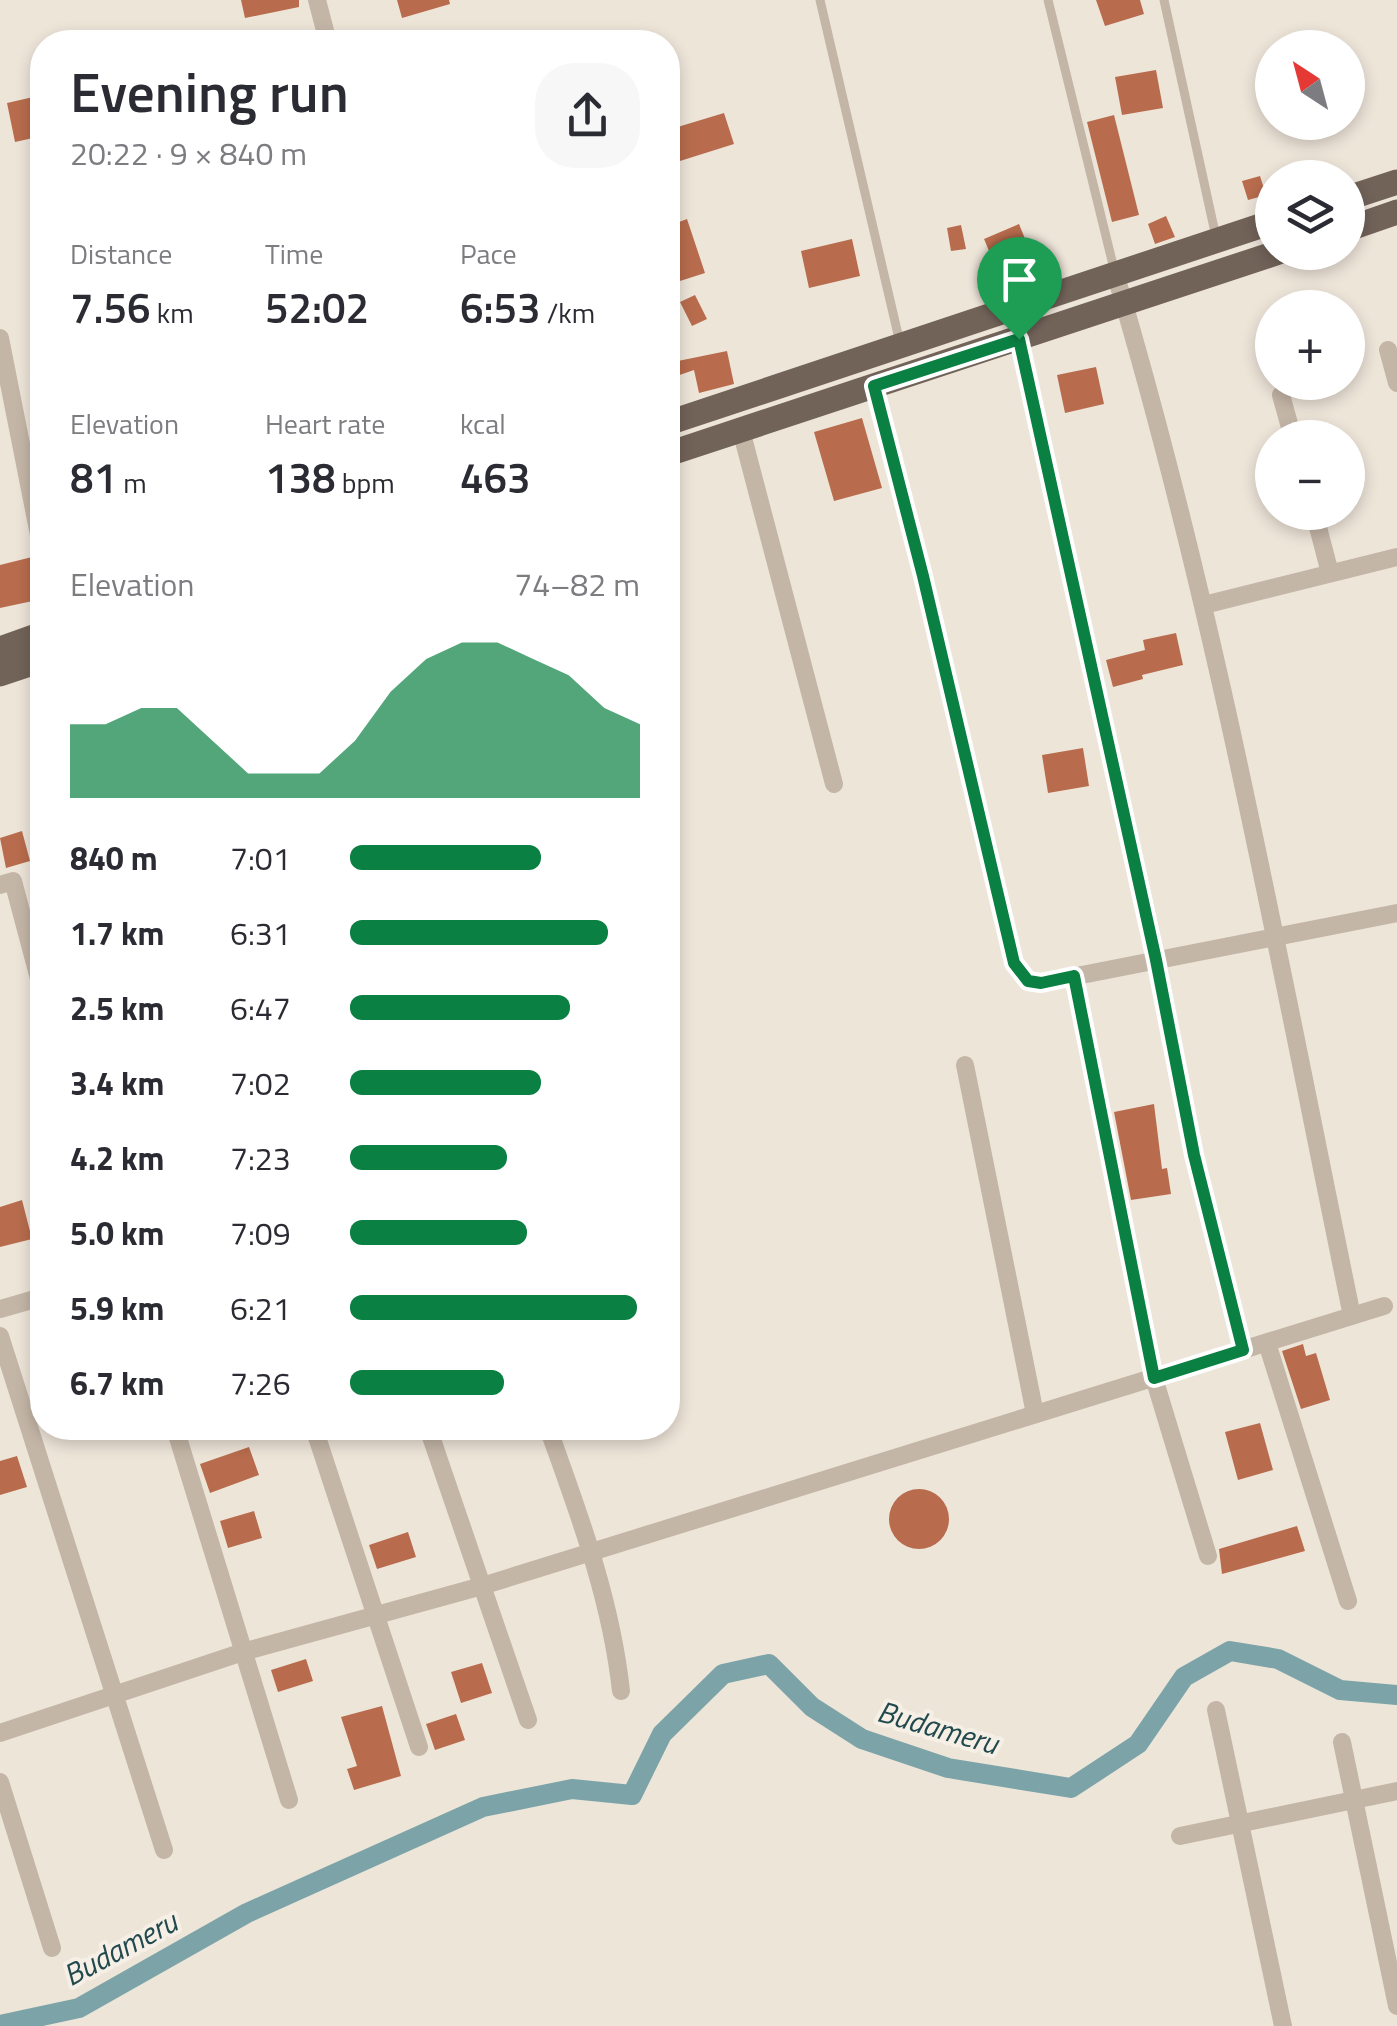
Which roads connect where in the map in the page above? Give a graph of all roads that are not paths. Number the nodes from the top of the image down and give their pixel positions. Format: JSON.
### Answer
{"nodes":[{"id":1,"x":318,"y":0,"type":"edge"},
{"id":2,"x":820,"y":0,"type":"edge"},
{"id":3,"x":1048,"y":0,"type":"edge"},
{"id":4,"x":1164,"y":0,"type":"edge"},
{"id":5,"x":325,"y":30,"type":"edge"},
{"id":6,"x":1397,"y":182,"type":"edge"},
{"id":7,"x":1365,"y":192,"type":"edge"},
{"id":8,"x":1397,"y":212,"type":"edge"},
{"id":9,"x":1365,"y":223,"type":"edge"},
{"id":10,"x":1255,"y":227,"type":"edge"},
{"id":11,"x":1216,"y":240,"type":"junction"},
{"id":12,"x":1255,"y":260,"type":"edge"},
{"id":13,"x":1116,"y":273,"type":"junction"},
{"id":14,"x":1125,"y":305,"type":"junction"},
{"id":15,"x":0,"y":338,"type":"edge"},
{"id":16,"x":1019,"y":339,"type":"junction"},
{"id":17,"x":901,"y":346,"type":"junction"},
{"id":18,"x":1388,"y":350,"type":"dead end"},
{"id":19,"x":1397,"y":383,"type":"edge"},
{"id":20,"x":874,"y":386,"type":"junction"},
{"id":21,"x":680,"y":419,"type":"edge"},
{"id":22,"x":740,"y":430,"type":"junction"},
{"id":23,"x":680,"y":450,"type":"edge"},
{"id":24,"x":30,"y":489,"type":"edge"},
{"id":25,"x":1319,"y":530,"type":"edge"},
{"id":26,"x":1397,"y":557,"type":"edge"},
{"id":27,"x":1330,"y":574,"type":"junction"},
{"id":28,"x":1204,"y":605,"type":"junction"},
{"id":29,"x":30,"y":638,"type":"edge"},
{"id":30,"x":0,"y":649,"type":"edge"},
{"id":31,"x":30,"y":664,"type":"edge"},
{"id":32,"x":0,"y":674,"type":"edge"},
{"id":33,"x":834,"y":784,"type":"dead end"},
{"id":34,"x":0,"y":885,"type":"edge"},
{"id":35,"x":1397,"y":913,"type":"edge"},
{"id":36,"x":1274,"y":938,"type":"junction"},
{"id":37,"x":30,"y":945,"type":"edge"},
{"id":38,"x":1156,"y":960,"type":"junction"},
{"id":39,"x":1074,"y":976,"type":"junction"},
{"id":40,"x":965,"y":1065,"type":"dead end"},
{"id":41,"x":30,"y":1301,"type":"edge"},
{"id":42,"x":1384,"y":1306,"type":"dead end"},
{"id":43,"x":0,"y":1310,"type":"edge"},
{"id":44,"x":1352,"y":1316,"type":"junction"},
{"id":45,"x":0,"y":1336,"type":"edge"},
{"id":46,"x":1267,"y":1342,"type":"junction"},
{"id":47,"x":1243,"y":1350,"type":"junction"},
{"id":48,"x":1154,"y":1378,"type":"junction"},
{"id":49,"x":1035,"y":1414,"type":"junction"},
{"id":50,"x":30,"y":1427,"type":"edge"},
{"id":51,"x":34,"y":1440,"type":"edge"},
{"id":52,"x":179,"y":1440,"type":"edge"},
{"id":53,"x":318,"y":1440,"type":"edge"},
{"id":54,"x":432,"y":1440,"type":"edge"},
{"id":55,"x":552,"y":1440,"type":"edge"},
{"id":56,"x":592,"y":1552,"type":"junction"},
{"id":57,"x":1208,"y":1556,"type":"dead end"},
{"id":58,"x":482,"y":1586,"type":"junction"},
{"id":59,"x":1348,"y":1600,"type":"dead end"},
{"id":60,"x":376,"y":1615,"type":"junction"},
{"id":61,"x":246,"y":1651,"type":"junction"},
{"id":62,"x":620,"y":1691,"type":"dead end"},
{"id":63,"x":114,"y":1696,"type":"junction"},
{"id":64,"x":1216,"y":1710,"type":"dead end"},
{"id":65,"x":528,"y":1720,"type":"dead end"},
{"id":66,"x":0,"y":1733,"type":"edge"},
{"id":67,"x":1342,"y":1742,"type":"dead end"},
{"id":68,"x":419,"y":1747,"type":"dead end"},
{"id":69,"x":0,"y":1782,"type":"edge"},
{"id":70,"x":1397,"y":1791,"type":"edge"},
{"id":71,"x":289,"y":1800,"type":"dead end"},
{"id":72,"x":1354,"y":1800,"type":"junction"},
{"id":73,"x":1238,"y":1824,"type":"junction"},
{"id":74,"x":1180,"y":1836,"type":"dead end"},
{"id":75,"x":164,"y":1850,"type":"dead end"},
{"id":76,"x":52,"y":1948,"type":"dead end"},
{"id":77,"x":1397,"y":2006,"type":"edge"},
{"id":78,"x":1282,"y":2026,"type":"edge"}],
"edges":[{"from":1,"to":5,"type":"street"},
{"from":2,"to":17,"type":"lane"},
{"from":3,"to":13,"type":"lane"},
{"from":4,"to":11,"type":"lane"},
{"from":6,"to":7,"type":"main road"},
{"from":8,"to":9,"type":"main road"},
{"from":10,"to":11,"type":"main road"},
{"from":11,"to":13,"type":"main road"},
{"from":12,"to":14,"type":"main road"},
{"from":13,"to":14,"type":"street"},
{"from":13,"to":17,"type":"main road"},
{"from":14,"to":16,"type":"main road"},
{"from":14,"to":28,"type":"street"},
{"from":15,"to":24,"type":"street"},
{"from":16,"to":20,"type":"main road"},
{"from":16,"to":38,"type":"street"},
{"from":17,"to":21,"type":"main road"},
{"from":18,"to":19,"type":"street"},
{"from":20,"to":22,"type":"main road"},
{"from":20,"to":39,"type":"street"},
{"from":22,"to":23,"type":"main road"},
{"from":22,"to":33,"type":"street"},
{"from":25,"to":27,"type":"street"},
{"from":26,"to":27,"type":"street"},
{"from":27,"to":28,"type":"street"},
{"from":28,"to":36,"type":"street"},
{"from":29,"to":30,"type":"main road"},
{"from":31,"to":32,"type":"main road"},
{"from":34,"to":37,"type":"street"},
{"from":35,"to":36,"type":"street"},
{"from":36,"to":38,"type":"street"},
{"from":36,"to":44,"type":"street"},
{"from":38,"to":39,"type":"street"},
{"from":38,"to":47,"type":"street"},
{"from":39,"to":48,"type":"street"},
{"from":40,"to":49,"type":"street"},
{"from":41,"to":43,"type":"street"},
{"from":42,"to":44,"type":"street"},
{"from":44,"to":46,"type":"street"},
{"from":45,"to":50,"type":"street"},
{"from":46,"to":47,"type":"street"},
{"from":46,"to":59,"type":"street"},
{"from":47,"to":48,"type":"street"},
{"from":48,"to":49,"type":"street"},
{"from":48,"to":57,"type":"street"},
{"from":49,"to":56,"type":"street"},
{"from":51,"to":63,"type":"street"},
{"from":52,"to":61,"type":"street"},
{"from":53,"to":60,"type":"street"},
{"from":54,"to":58,"type":"street"},
{"from":55,"to":56,"type":"street"},
{"from":56,"to":58,"type":"street"},
{"from":56,"to":62,"type":"street"},
{"from":58,"to":60,"type":"street"},
{"from":58,"to":65,"type":"street"},
{"from":60,"to":61,"type":"street"},
{"from":60,"to":68,"type":"street"},
{"from":61,"to":63,"type":"street"},
{"from":61,"to":71,"type":"street"},
{"from":63,"to":66,"type":"street"},
{"from":63,"to":75,"type":"street"},
{"from":64,"to":73,"type":"street"},
{"from":67,"to":72,"type":"street"},
{"from":69,"to":76,"type":"street"},
{"from":70,"to":72,"type":"street"},
{"from":72,"to":73,"type":"street"},
{"from":72,"to":77,"type":"street"},
{"from":73,"to":74,"type":"street"},
{"from":73,"to":78,"type":"street"}]}
